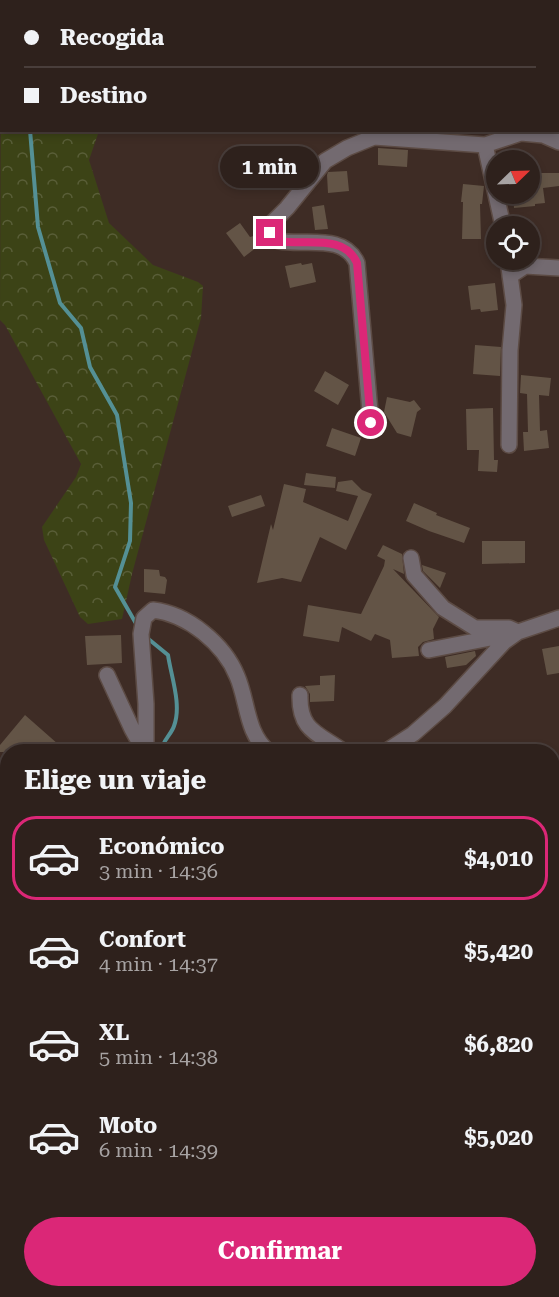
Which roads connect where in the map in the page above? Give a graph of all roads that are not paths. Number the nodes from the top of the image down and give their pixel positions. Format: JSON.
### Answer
{"nodes":[{"id":1,"x":372,"y":134,"type":"edge"},
{"id":2,"x":559,"y":142,"type":"edge"},
{"id":3,"x":485,"y":145,"type":"junction"},
{"id":4,"x":500,"y":216,"type":"edge"},
{"id":5,"x":559,"y":268,"type":"edge"},
{"id":6,"x":509,"y":270,"type":"edge"},
{"id":7,"x":510,"y":276,"type":"junction"},
{"id":8,"x":371,"y":423,"type":"dead end"},
{"id":9,"x":509,"y":445,"type":"dead end"},
{"id":10,"x":411,"y":558,"type":"dead end"},
{"id":11,"x":559,"y":618,"type":"edge"},
{"id":12,"x":518,"y":633,"type":"junction"},
{"id":13,"x":429,"y":651,"type":"dead end"},
{"id":14,"x":107,"y":675,"type":"dead end"},
{"id":15,"x":300,"y":695,"type":"dead end"},
{"id":16,"x":141,"y":744,"type":"edge"},
{"id":17,"x":146,"y":744,"type":"edge"},
{"id":18,"x":260,"y":744,"type":"edge"},
{"id":19,"x":332,"y":744,"type":"edge"},
{"id":20,"x":397,"y":744,"type":"edge"}],
"edges":[{"from":1,"to":3,"type":"street"},
{"from":1,"to":8,"type":"street"},
{"from":2,"to":3,"type":"street"},
{"from":3,"to":4,"type":"street"},
{"from":5,"to":7,"type":"street"},
{"from":6,"to":7,"type":"street"},
{"from":7,"to":9,"type":"street"},
{"from":10,"to":12,"type":"street"},
{"from":11,"to":12,"type":"street"},
{"from":12,"to":13,"type":"street"},
{"from":12,"to":20,"type":"street"},
{"from":14,"to":16,"type":"street"},
{"from":15,"to":19,"type":"street"},
{"from":17,"to":18,"type":"street"}]}
